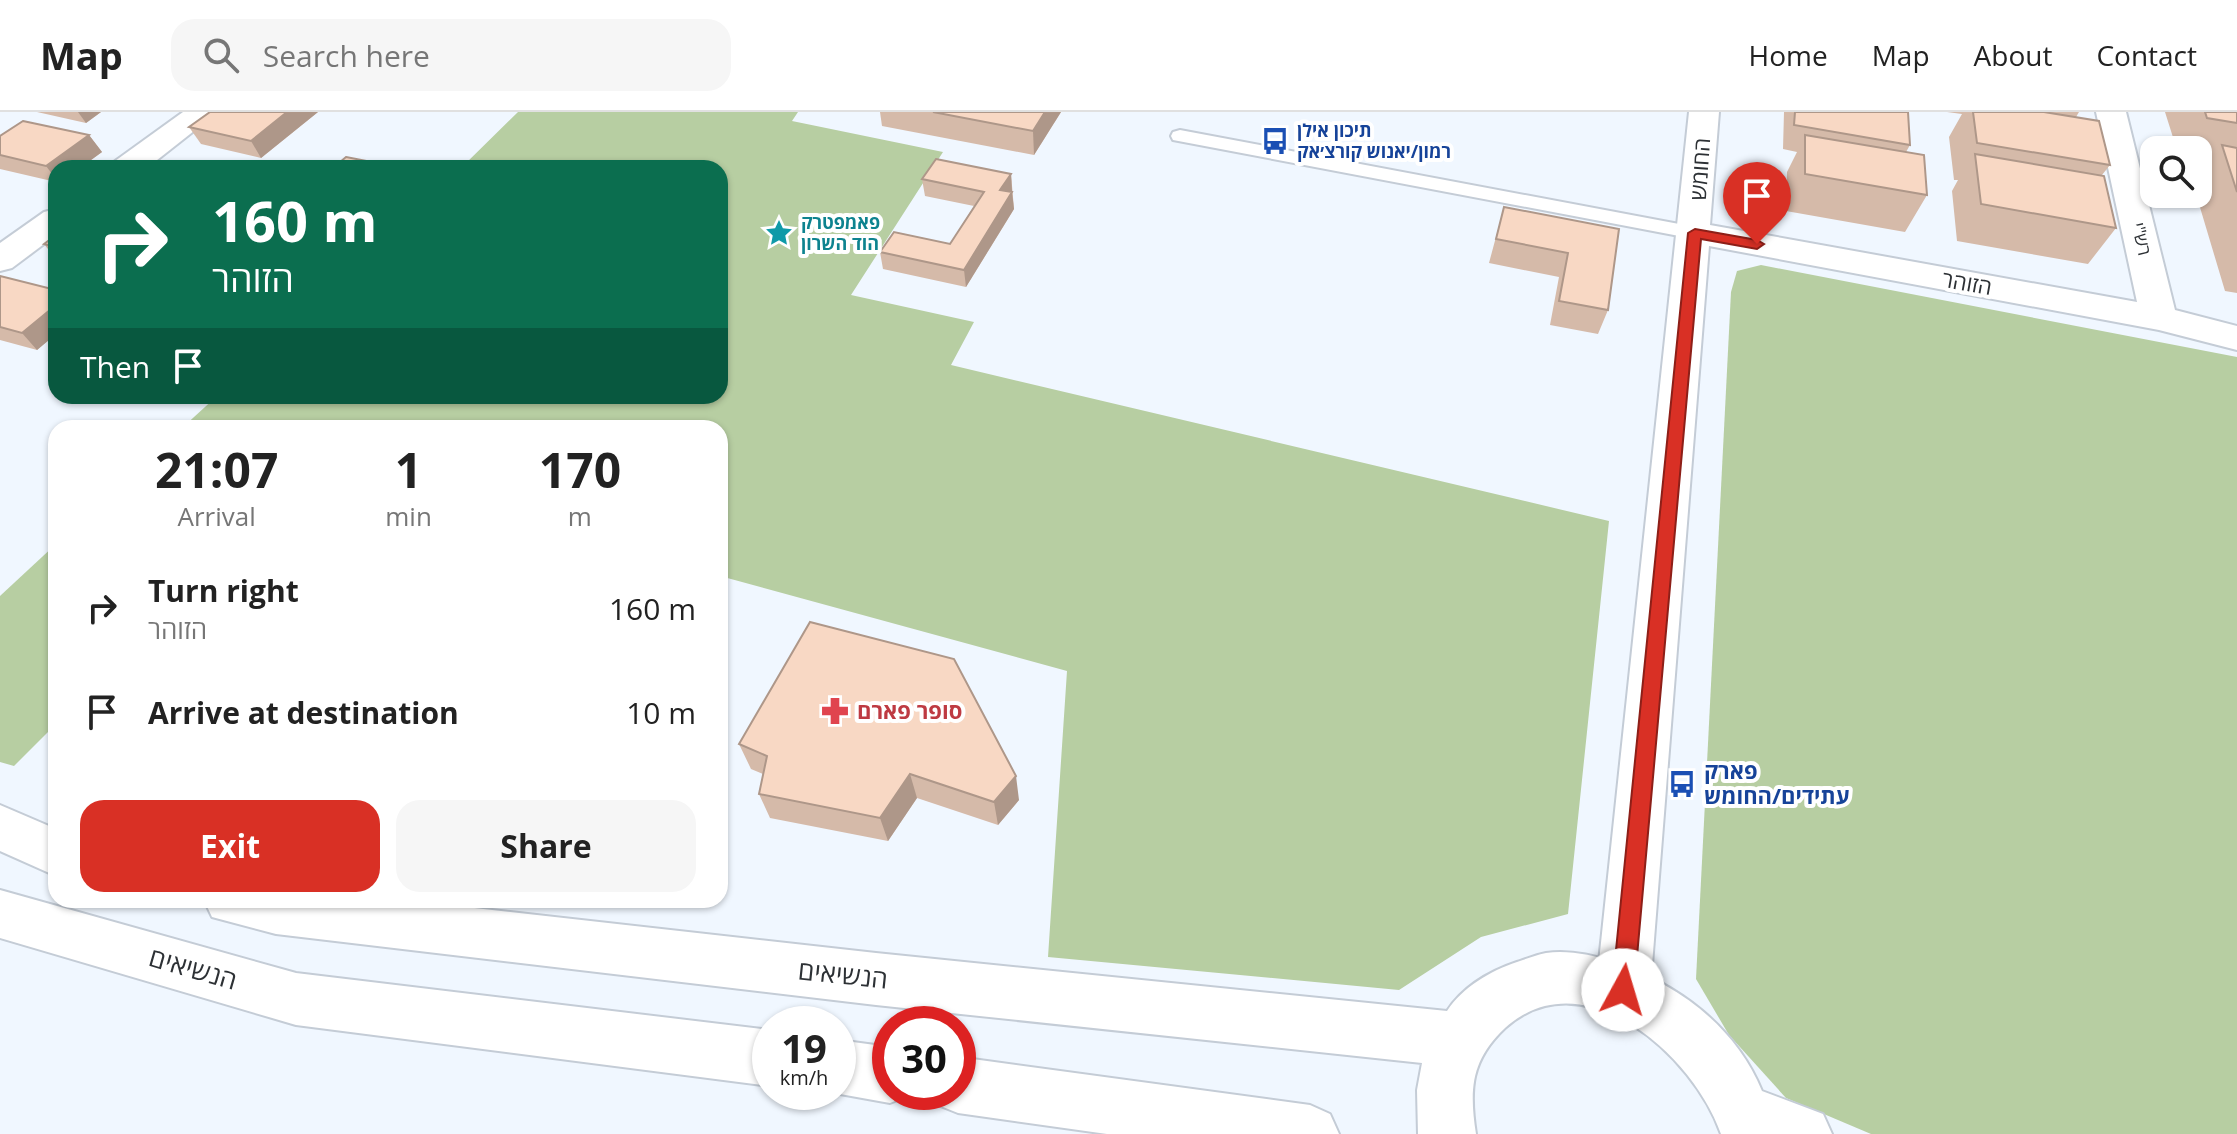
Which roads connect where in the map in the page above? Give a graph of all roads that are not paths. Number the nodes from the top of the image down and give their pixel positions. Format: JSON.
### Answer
{"nodes":[{"id":1,"x":203,"y":112,"type":"edge"},
{"id":2,"x":1704,"y":112,"type":"edge"},
{"id":3,"x":2111,"y":112,"type":"edge"},
{"id":4,"x":1180,"y":136,"type":"dead end"},
{"id":5,"x":137,"y":160,"type":"edge"},
{"id":6,"x":48,"y":225,"type":"edge"},
{"id":7,"x":1695,"y":233,"type":"junction"},
{"id":8,"x":0,"y":260,"type":"edge"},
{"id":9,"x":2159,"y":318,"type":"junction"},
{"id":10,"x":2237,"y":338,"type":"edge"},
{"id":11,"x":0,"y":827,"type":"edge"},
{"id":12,"x":48,"y":849,"type":"edge"},
{"id":13,"x":267,"y":908,"type":"edge"},
{"id":14,"x":0,"y":914,"type":"edge"},
{"id":15,"x":1623,"y":990,"type":"junction"},
{"id":16,"x":1458,"y":1039,"type":"junction"},
{"id":17,"x":752,"y":1056,"type":"edge"},
{"id":18,"x":976,"y":1088,"type":"edge"},
{"id":19,"x":1748,"y":1123,"type":"edge"},
{"id":20,"x":1310,"y":1134,"type":"edge"},
{"id":21,"x":1447,"y":1134,"type":"edge"},
{"id":22,"x":1803,"y":1134,"type":"edge"}],
"edges":[{"from":1,"to":5,"type":"street"},
{"from":2,"to":7,"type":"street","name":"החומש"},
{"from":3,"to":9,"type":"street","name":"רש\"י"},
{"from":4,"to":7,"type":"lane"},
{"from":6,"to":8,"type":"street"},
{"from":7,"to":9,"type":"street","name":"הזוהר"},
{"from":7,"to":15,"type":"street","name":"החומש"},
{"from":9,"to":10,"type":"street","name":"הזוהר"},
{"from":11,"to":12,"type":"street"},
{"from":13,"to":16,"type":"street","name":"הנשיאים"},
{"from":14,"to":17,"type":"street","name":"הנשיאים"},
{"from":15,"to":16,"type":"street"},
{"from":15,"to":19,"type":"street"},
{"from":16,"to":21,"type":"street"},
{"from":18,"to":20,"type":"street"},
{"from":19,"to":22,"type":"street"}]}
